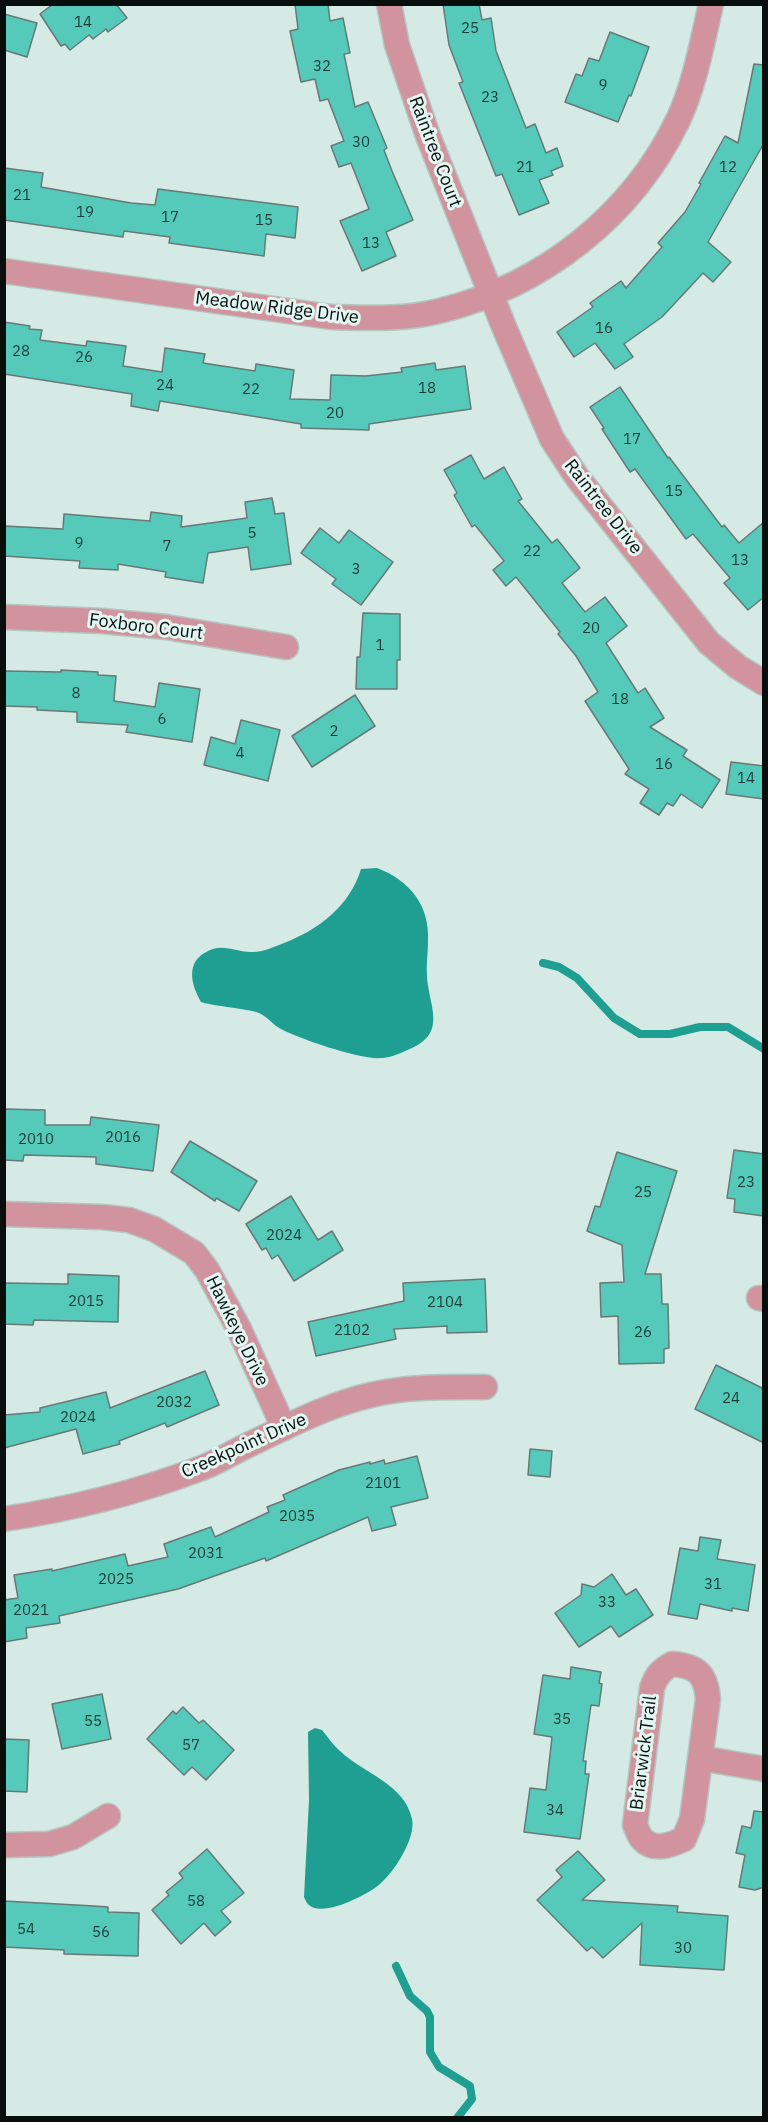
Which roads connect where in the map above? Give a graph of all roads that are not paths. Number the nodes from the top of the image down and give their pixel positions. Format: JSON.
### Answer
{"nodes":[{"id":1,"x":389,"y":4,"type":"edge"},
{"id":2,"x":711,"y":4,"type":"edge"},
{"id":3,"x":4,"y":271,"type":"edge"},
{"id":4,"x":492,"y":295,"type":"junction"},
{"id":5,"x":4,"y":616,"type":"edge"},
{"id":6,"x":286,"y":647,"type":"dead end"},
{"id":7,"x":764,"y":683,"type":"edge"},
{"id":8,"x":4,"y":1214,"type":"edge"},
{"id":9,"x":485,"y":1388,"type":"dead end"},
{"id":10,"x":284,"y":1428,"type":"junction"},
{"id":11,"x":4,"y":1519,"type":"edge"},
{"id":12,"x":700,"y":1758,"type":"junction"},
{"id":13,"x":764,"y":1770,"type":"edge"},
{"id":14,"x":108,"y":1816,"type":"dead end"},
{"id":15,"x":4,"y":1845,"type":"edge"}],
"edges":[{"from":1,"to":4,"type":"street","name":"Raintree Court"},
{"from":2,"to":4,"type":"street","name":"Meadow Ridge Drive"},
{"from":3,"to":4,"type":"street","name":"Meadow Ridge Drive"},
{"from":4,"to":7,"type":"street","name":"Raintree Drive"},
{"from":5,"to":6,"type":"street","name":"Foxboro Court"},
{"from":8,"to":10,"type":"street","name":"Hawkeye Drive"},
{"from":9,"to":10,"type":"street","name":"Creekpoint Drive"},
{"from":10,"to":11,"type":"street","name":"Creekpoint Drive"},
{"from":12,"to":12,"type":"street","name":"Briarwick Trail"},
{"from":12,"to":13,"type":"street"},
{"from":14,"to":15,"type":"street"}]}
